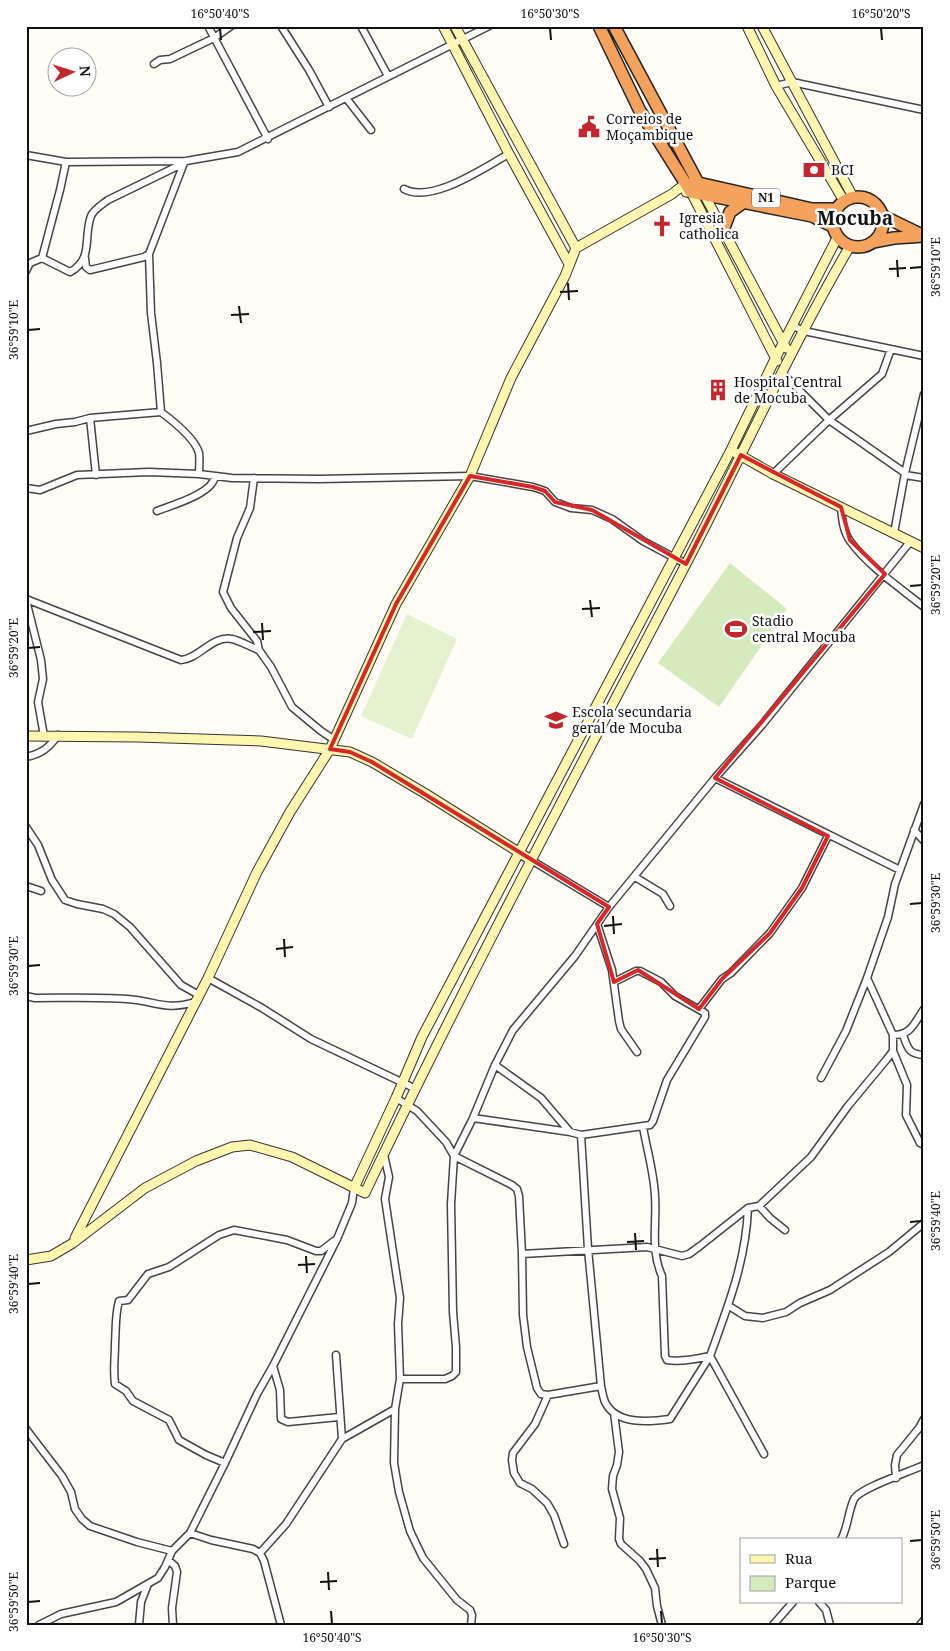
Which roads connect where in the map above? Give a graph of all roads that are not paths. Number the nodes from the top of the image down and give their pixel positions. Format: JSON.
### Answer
{"nodes":[{"id":1,"x":208,"y":26,"type":"edge"},
{"id":2,"x":231,"y":26,"type":"edge"},
{"id":3,"x":280,"y":26,"type":"edge"},
{"id":4,"x":361,"y":26,"type":"edge"},
{"id":5,"x":443,"y":26,"type":"edge"},
{"id":6,"x":456,"y":26,"type":"edge"},
{"id":7,"x":489,"y":26,"type":"edge"},
{"id":8,"x":599,"y":26,"type":"edge"},
{"id":9,"x":614,"y":26,"type":"edge"},
{"id":10,"x":746,"y":26,"type":"edge"},
{"id":11,"x":762,"y":26,"type":"edge"},
{"id":12,"x":214,"y":38,"type":"junction"},
{"id":13,"x":463,"y":40,"type":"junction"},
{"id":14,"x":454,"y":46,"type":"junction"},
{"id":15,"x":154,"y":64,"type":"dead end"},
{"id":16,"x":388,"y":76,"type":"junction"},
{"id":17,"x":792,"y":82,"type":"junction"},
{"id":18,"x":776,"y":86,"type":"junction"},
{"id":19,"x":346,"y":98,"type":"junction"},
{"id":20,"x":329,"y":107,"type":"junction"},
{"id":21,"x":924,"y":110,"type":"edge"},
{"id":22,"x":371,"y":130,"type":"dead end"},
{"id":23,"x":268,"y":138,"type":"junction"},
{"id":24,"x":509,"y":154,"type":"junction"},
{"id":25,"x":26,"y":155,"type":"edge"},
{"id":26,"x":66,"y":162,"type":"junction"},
{"id":27,"x":185,"y":162,"type":"junction"},
{"id":28,"x":691,"y":185,"type":"junction"},
{"id":29,"x":404,"y":189,"type":"dead end"},
{"id":30,"x":704,"y":194,"type":"junction"},
{"id":31,"x":744,"y":202,"type":"junction"},
{"id":32,"x":844,"y":202,"type":"junction"},
{"id":33,"x":883,"y":216,"type":"junction"},
{"id":34,"x":723,"y":230,"type":"junction"},
{"id":35,"x":836,"y":232,"type":"junction"},
{"id":36,"x":924,"y":236,"type":"edge"},
{"id":37,"x":873,"y":242,"type":"junction"},
{"id":38,"x":850,"y":246,"type":"junction"},
{"id":39,"x":576,"y":248,"type":"junction"},
{"id":40,"x":149,"y":254,"type":"junction"},
{"id":41,"x":42,"y":258,"type":"junction"},
{"id":42,"x":85,"y":258,"type":"junction"},
{"id":43,"x":569,"y":264,"type":"junction"},
{"id":44,"x":26,"y":270,"type":"edge"},
{"id":45,"x":792,"y":326,"type":"junction"},
{"id":46,"x":804,"y":331,"type":"junction"},
{"id":47,"x":783,"y":344,"type":"junction"},
{"id":48,"x":891,"y":349,"type":"junction"},
{"id":49,"x":790,"y":356,"type":"junction"},
{"id":50,"x":924,"y":356,"type":"edge"},
{"id":51,"x":776,"y":357,"type":"junction"},
{"id":52,"x":782,"y":372,"type":"junction"},
{"id":53,"x":924,"y":394,"type":"edge"},
{"id":54,"x":161,"y":412,"type":"junction"},
{"id":55,"x":90,"y":418,"type":"junction"},
{"id":56,"x":829,"y":420,"type":"junction"},
{"id":57,"x":26,"y":431,"type":"edge"},
{"id":58,"x":731,"y":450,"type":"junction"},
{"id":59,"x":741,"y":455,"type":"junction"},
{"id":60,"x":199,"y":474,"type":"junction"},
{"id":61,"x":773,"y":474,"type":"junction"},
{"id":62,"x":905,"y":474,"type":"junction"},
{"id":63,"x":96,"y":475,"type":"junction"},
{"id":64,"x":215,"y":476,"type":"junction"},
{"id":65,"x":470,"y":476,"type":"junction"},
{"id":66,"x":254,"y":478,"type":"junction"},
{"id":67,"x":924,"y":478,"type":"edge"},
{"id":68,"x":26,"y":488,"type":"edge"},
{"id":69,"x":841,"y":507,"type":"junction"},
{"id":70,"x":157,"y":511,"type":"dead end"},
{"id":71,"x":894,"y":533,"type":"junction"},
{"id":72,"x":910,"y":542,"type":"junction"},
{"id":73,"x":924,"y":548,"type":"edge"},
{"id":74,"x":674,"y":558,"type":"junction"},
{"id":75,"x":686,"y":564,"type":"junction"},
{"id":76,"x":885,"y":574,"type":"junction"},
{"id":77,"x":26,"y":600,"type":"edge"},
{"id":78,"x":924,"y":607,"type":"edge"},
{"id":79,"x":259,"y":650,"type":"junction"},
{"id":80,"x":610,"y":680,"type":"junction"},
{"id":81,"x":621,"y":687,"type":"junction"},
{"id":82,"x":58,"y":735,"type":"junction"},
{"id":83,"x":26,"y":736,"type":"edge"},
{"id":84,"x":44,"y":736,"type":"junction"},
{"id":85,"x":333,"y":739,"type":"junction"},
{"id":86,"x":330,"y":749,"type":"junction"},
{"id":87,"x":26,"y":757,"type":"edge"},
{"id":88,"x":715,"y":778,"type":"junction"},
{"id":89,"x":924,"y":804,"type":"edge"},
{"id":90,"x":26,"y":827,"type":"edge"},
{"id":91,"x":914,"y":830,"type":"junction"},
{"id":92,"x":828,"y":836,"type":"junction"},
{"id":93,"x":924,"y":841,"type":"edge"},
{"id":94,"x":518,"y":852,"type":"junction"},
{"id":95,"x":531,"y":860,"type":"junction"},
{"id":96,"x":900,"y":870,"type":"junction"},
{"id":97,"x":635,"y":877,"type":"junction"},
{"id":98,"x":26,"y":886,"type":"edge"},
{"id":99,"x":41,"y":891,"type":"dead end"},
{"id":100,"x":670,"y":906,"type":"dead end"},
{"id":101,"x":609,"y":907,"type":"junction"},
{"id":102,"x":597,"y":924,"type":"junction"},
{"id":103,"x":208,"y":978,"type":"junction"},
{"id":104,"x":867,"y":978,"type":"junction"},
{"id":105,"x":614,"y":982,"type":"junction"},
{"id":106,"x":26,"y":996,"type":"edge"},
{"id":107,"x":197,"y":998,"type":"junction"},
{"id":108,"x":699,"y":1009,"type":"junction"},
{"id":109,"x":924,"y":1010,"type":"edge"},
{"id":110,"x":893,"y":1035,"type":"junction"},
{"id":111,"x":903,"y":1035,"type":"junction"},
{"id":112,"x":422,"y":1036,"type":"junction"},
{"id":113,"x":440,"y":1040,"type":"junction"},
{"id":114,"x":893,"y":1051,"type":"junction"},
{"id":115,"x":637,"y":1052,"type":"dead end"},
{"id":116,"x":924,"y":1055,"type":"edge"},
{"id":117,"x":495,"y":1065,"type":"junction"},
{"id":118,"x":821,"y":1078,"type":"dead end"},
{"id":119,"x":402,"y":1082,"type":"junction"},
{"id":120,"x":414,"y":1088,"type":"junction"},
{"id":121,"x":396,"y":1098,"type":"junction"},
{"id":122,"x":406,"y":1104,"type":"junction"},
{"id":123,"x":473,"y":1118,"type":"junction"},
{"id":124,"x":643,"y":1127,"type":"junction"},
{"id":125,"x":570,"y":1132,"type":"junction"},
{"id":126,"x":581,"y":1135,"type":"junction"},
{"id":127,"x":924,"y":1145,"type":"edge"},
{"id":128,"x":384,"y":1152,"type":"junction"},
{"id":129,"x":454,"y":1156,"type":"junction"},
{"id":130,"x":354,"y":1188,"type":"junction"},
{"id":131,"x":364,"y":1193,"type":"junction"},
{"id":132,"x":352,"y":1202,"type":"junction"},
{"id":133,"x":759,"y":1206,"type":"junction"},
{"id":134,"x":748,"y":1208,"type":"junction"},
{"id":135,"x":924,"y":1223,"type":"edge"},
{"id":136,"x":785,"y":1230,"type":"dead end"},
{"id":137,"x":336,"y":1239,"type":"junction"},
{"id":138,"x":73,"y":1243,"type":"junction"},
{"id":139,"x":655,"y":1248,"type":"junction"},
{"id":140,"x":588,"y":1249,"type":"junction"},
{"id":141,"x":522,"y":1254,"type":"junction"},
{"id":142,"x":26,"y":1260,"type":"edge"},
{"id":143,"x":729,"y":1306,"type":"junction"},
{"id":144,"x":336,"y":1355,"type":"dead end"},
{"id":145,"x":710,"y":1356,"type":"junction"},
{"id":146,"x":273,"y":1366,"type":"junction"},
{"id":147,"x":400,"y":1379,"type":"junction"},
{"id":148,"x":601,"y":1386,"type":"junction"},
{"id":149,"x":548,"y":1395,"type":"junction"},
{"id":150,"x":396,"y":1408,"type":"junction"},
{"id":151,"x":614,"y":1413,"type":"junction"},
{"id":152,"x":340,"y":1418,"type":"junction"},
{"id":153,"x":924,"y":1419,"type":"edge"},
{"id":154,"x":26,"y":1429,"type":"edge"},
{"id":155,"x":342,"y":1439,"type":"junction"},
{"id":156,"x":764,"y":1454,"type":"dead end"},
{"id":157,"x":225,"y":1462,"type":"junction"},
{"id":158,"x":924,"y":1465,"type":"edge"},
{"id":159,"x":896,"y":1478,"type":"junction"},
{"id":160,"x":190,"y":1533,"type":"junction"},
{"id":161,"x":842,"y":1538,"type":"edge"},
{"id":162,"x":564,"y":1544,"type":"dead end"},
{"id":163,"x":172,"y":1551,"type":"junction"},
{"id":164,"x":260,"y":1553,"type":"junction"},
{"id":165,"x":168,"y":1560,"type":"junction"},
{"id":166,"x":148,"y":1584,"type":"junction"},
{"id":167,"x":791,"y":1604,"type":"edge"},
{"id":168,"x":821,"y":1604,"type":"edge"},
{"id":169,"x":924,"y":1620,"type":"edge"},
{"id":170,"x":39,"y":1625,"type":"edge"},
{"id":171,"x":139,"y":1625,"type":"edge"},
{"id":172,"x":172,"y":1625,"type":"edge"},
{"id":173,"x":282,"y":1625,"type":"edge"},
{"id":174,"x":471,"y":1625,"type":"edge"},
{"id":175,"x":662,"y":1625,"type":"edge"},
{"id":176,"x":773,"y":1625,"type":"edge"},
{"id":177,"x":830,"y":1625,"type":"edge"},
{"id":178,"x":920,"y":1625,"type":"edge"}],
"edges":[{"from":1,"to":12,"type":"street"},
{"from":2,"to":12,"type":"street"},
{"from":3,"to":20,"type":"street"},
{"from":4,"to":16,"type":"street"},
{"from":5,"to":14,"type":"street"},
{"from":6,"to":13,"type":"street"},
{"from":7,"to":13,"type":"street"},
{"from":8,"to":28,"type":"highway"},
{"from":9,"to":28,"type":"highway"},
{"from":10,"to":18,"type":"street"},
{"from":11,"to":17,"type":"street"},
{"from":12,"to":15,"type":"street"},
{"from":12,"to":23,"type":"street"},
{"from":13,"to":14,"type":"street"},
{"from":13,"to":39,"type":"street"},
{"from":14,"to":16,"type":"street"},
{"from":14,"to":24,"type":"street"},
{"from":16,"to":19,"type":"street"},
{"from":17,"to":18,"type":"street"},
{"from":17,"to":21,"type":"street"},
{"from":17,"to":32,"type":"street"},
{"from":18,"to":32,"type":"street"},
{"from":19,"to":20,"type":"street"},
{"from":19,"to":22,"type":"street"},
{"from":20,"to":23,"type":"street"},
{"from":23,"to":27,"type":"street"},
{"from":24,"to":29,"type":"street"},
{"from":24,"to":43,"type":"street"},
{"from":25,"to":26,"type":"street"},
{"from":26,"to":27,"type":"street"},
{"from":26,"to":41,"type":"street"},
{"from":27,"to":40,"type":"street"},
{"from":27,"to":42,"type":"street"},
{"from":28,"to":30,"type":"highway"},
{"from":28,"to":32,"type":"highway","number":"N1"},
{"from":28,"to":39,"type":"street"},
{"from":28,"to":51,"type":"street"},
{"from":30,"to":31,"type":"highway","number":"N1"},
{"from":30,"to":34,"type":"street"},
{"from":31,"to":34,"type":"highway"},
{"from":31,"to":35,"type":"highway","number":"N1"},
{"from":32,"to":33,"type":"highway","number":"N1"},
{"from":32,"to":35,"type":"highway"},
{"from":33,"to":36,"type":"highway","number":"N1"},
{"from":33,"to":37,"type":"highway"},
{"from":34,"to":47,"type":"street"},
{"from":35,"to":38,"type":"highway","number":"N1"},
{"from":35,"to":45,"type":"street"},
{"from":36,"to":37,"type":"highway","number":"N1"},
{"from":37,"to":38,"type":"highway","number":"N1"},
{"from":38,"to":46,"type":"street"},
{"from":39,"to":43,"type":"street"},
{"from":40,"to":42,"type":"street"},
{"from":40,"to":54,"type":"street"},
{"from":41,"to":42,"type":"street"},
{"from":41,"to":44,"type":"street"},
{"from":43,"to":65,"type":"street"},
{"from":45,"to":46,"type":"street"},
{"from":45,"to":47,"type":"street"},
{"from":46,"to":48,"type":"street"},
{"from":46,"to":49,"type":"street"},
{"from":47,"to":49,"type":"street"},
{"from":47,"to":51,"type":"street"},
{"from":48,"to":50,"type":"street"},
{"from":48,"to":56,"type":"street"},
{"from":49,"to":52,"type":"street"},
{"from":51,"to":52,"type":"street"},
{"from":51,"to":58,"type":"street"},
{"from":52,"to":56,"type":"street"},
{"from":52,"to":59,"type":"street"},
{"from":53,"to":62,"type":"street"},
{"from":54,"to":55,"type":"street"},
{"from":54,"to":60,"type":"street"},
{"from":55,"to":57,"type":"street"},
{"from":55,"to":63,"type":"street"},
{"from":56,"to":61,"type":"street"},
{"from":56,"to":62,"type":"street"},
{"from":58,"to":59,"type":"street"},
{"from":58,"to":74,"type":"street"},
{"from":59,"to":61,"type":"street"},
{"from":59,"to":75,"type":"street"},
{"from":60,"to":63,"type":"street"},
{"from":60,"to":64,"type":"street"},
{"from":61,"to":69,"type":"street"},
{"from":62,"to":67,"type":"street"},
{"from":62,"to":71,"type":"street"},
{"from":63,"to":68,"type":"street"},
{"from":64,"to":66,"type":"street"},
{"from":64,"to":70,"type":"street"},
{"from":65,"to":66,"type":"street"},
{"from":65,"to":74,"type":"street"},
{"from":65,"to":85,"type":"street"},
{"from":66,"to":79,"type":"street"},
{"from":69,"to":71,"type":"street"},
{"from":69,"to":76,"type":"street"},
{"from":71,"to":72,"type":"street"},
{"from":72,"to":73,"type":"street"},
{"from":72,"to":76,"type":"street"},
{"from":74,"to":75,"type":"street"},
{"from":74,"to":80,"type":"street"},
{"from":75,"to":81,"type":"street"},
{"from":76,"to":78,"type":"street"},
{"from":76,"to":88,"type":"street"},
{"from":77,"to":79,"type":"street"},
{"from":77,"to":84,"type":"street"},
{"from":79,"to":85,"type":"street"},
{"from":80,"to":81,"type":"street"},
{"from":80,"to":94,"type":"street"},
{"from":81,"to":95,"type":"street"},
{"from":82,"to":84,"type":"street"},
{"from":82,"to":86,"type":"street"},
{"from":82,"to":87,"type":"street"},
{"from":83,"to":84,"type":"street"},
{"from":85,"to":86,"type":"street"},
{"from":86,"to":94,"type":"street"},
{"from":86,"to":103,"type":"street"},
{"from":88,"to":92,"type":"street"},
{"from":88,"to":97,"type":"street"},
{"from":89,"to":91,"type":"street"},
{"from":90,"to":107,"type":"street"},
{"from":91,"to":93,"type":"street"},
{"from":91,"to":96,"type":"street"},
{"from":92,"to":96,"type":"street"},
{"from":92,"to":108,"type":"street"},
{"from":94,"to":95,"type":"street"},
{"from":94,"to":112,"type":"street"},
{"from":95,"to":101,"type":"street"},
{"from":95,"to":113,"type":"street"},
{"from":96,"to":104,"type":"street"},
{"from":97,"to":100,"type":"street"},
{"from":97,"to":101,"type":"street"},
{"from":98,"to":99,"type":"street"},
{"from":101,"to":102,"type":"street"},
{"from":102,"to":105,"type":"street"},
{"from":102,"to":117,"type":"street"},
{"from":103,"to":107,"type":"street"},
{"from":103,"to":119,"type":"street"},
{"from":104,"to":110,"type":"street"},
{"from":104,"to":118,"type":"street"},
{"from":105,"to":108,"type":"street"},
{"from":105,"to":115,"type":"street"},
{"from":106,"to":107,"type":"street"},
{"from":107,"to":138,"type":"street"},
{"from":108,"to":124,"type":"street"},
{"from":109,"to":111,"type":"street"},
{"from":110,"to":111,"type":"street"},
{"from":110,"to":114,"type":"street"},
{"from":111,"to":116,"type":"street"},
{"from":112,"to":113,"type":"street"},
{"from":112,"to":119,"type":"street"},
{"from":113,"to":120,"type":"street"},
{"from":114,"to":127,"type":"street"},
{"from":114,"to":133,"type":"street"},
{"from":117,"to":123,"type":"street"},
{"from":117,"to":125,"type":"street"},
{"from":119,"to":120,"type":"street"},
{"from":119,"to":121,"type":"street"},
{"from":120,"to":122,"type":"street"},
{"from":121,"to":122,"type":"street"},
{"from":121,"to":130,"type":"street"},
{"from":122,"to":128,"type":"street"},
{"from":122,"to":129,"type":"street"},
{"from":123,"to":125,"type":"street"},
{"from":123,"to":129,"type":"street"},
{"from":124,"to":126,"type":"street"},
{"from":124,"to":139,"type":"street"},
{"from":125,"to":126,"type":"street"},
{"from":126,"to":140,"type":"street"},
{"from":128,"to":131,"type":"street"},
{"from":128,"to":147,"type":"street"},
{"from":129,"to":141,"type":"street"},
{"from":129,"to":147,"type":"street"},
{"from":130,"to":131,"type":"street"},
{"from":130,"to":132,"type":"street"},
{"from":130,"to":138,"type":"street"},
{"from":131,"to":132,"type":"street"},
{"from":132,"to":137,"type":"street"},
{"from":133,"to":134,"type":"street"},
{"from":133,"to":136,"type":"street"},
{"from":134,"to":139,"type":"street"},
{"from":134,"to":143,"type":"street"},
{"from":135,"to":143,"type":"street"},
{"from":137,"to":146,"type":"street"},
{"from":137,"to":157,"type":"street"},
{"from":138,"to":142,"type":"street"},
{"from":139,"to":140,"type":"street"},
{"from":139,"to":145,"type":"street"},
{"from":140,"to":141,"type":"street"},
{"from":140,"to":148,"type":"street"},
{"from":141,"to":149,"type":"street"},
{"from":143,"to":145,"type":"street"},
{"from":144,"to":152,"type":"street"},
{"from":145,"to":151,"type":"street"},
{"from":145,"to":156,"type":"street"},
{"from":146,"to":152,"type":"street"},
{"from":146,"to":157,"type":"street"},
{"from":147,"to":150,"type":"street"},
{"from":148,"to":149,"type":"street"},
{"from":148,"to":151,"type":"street"},
{"from":149,"to":162,"type":"street"},
{"from":150,"to":155,"type":"street"},
{"from":150,"to":174,"type":"street"},
{"from":151,"to":175,"type":"street"},
{"from":152,"to":155,"type":"street"},
{"from":153,"to":159,"type":"street"},
{"from":154,"to":163,"type":"street"},
{"from":155,"to":164,"type":"street"},
{"from":157,"to":160,"type":"street"},
{"from":158,"to":159,"type":"street"},
{"from":159,"to":161,"type":"street"},
{"from":160,"to":163,"type":"street"},
{"from":160,"to":164,"type":"street"},
{"from":163,"to":165,"type":"street"},
{"from":164,"to":173,"type":"street"},
{"from":165,"to":166,"type":"street"},
{"from":165,"to":172,"type":"street"},
{"from":166,"to":170,"type":"street"},
{"from":166,"to":171,"type":"street"},
{"from":167,"to":176,"type":"street"},
{"from":168,"to":177,"type":"street"},
{"from":169,"to":178,"type":"street"}]}
